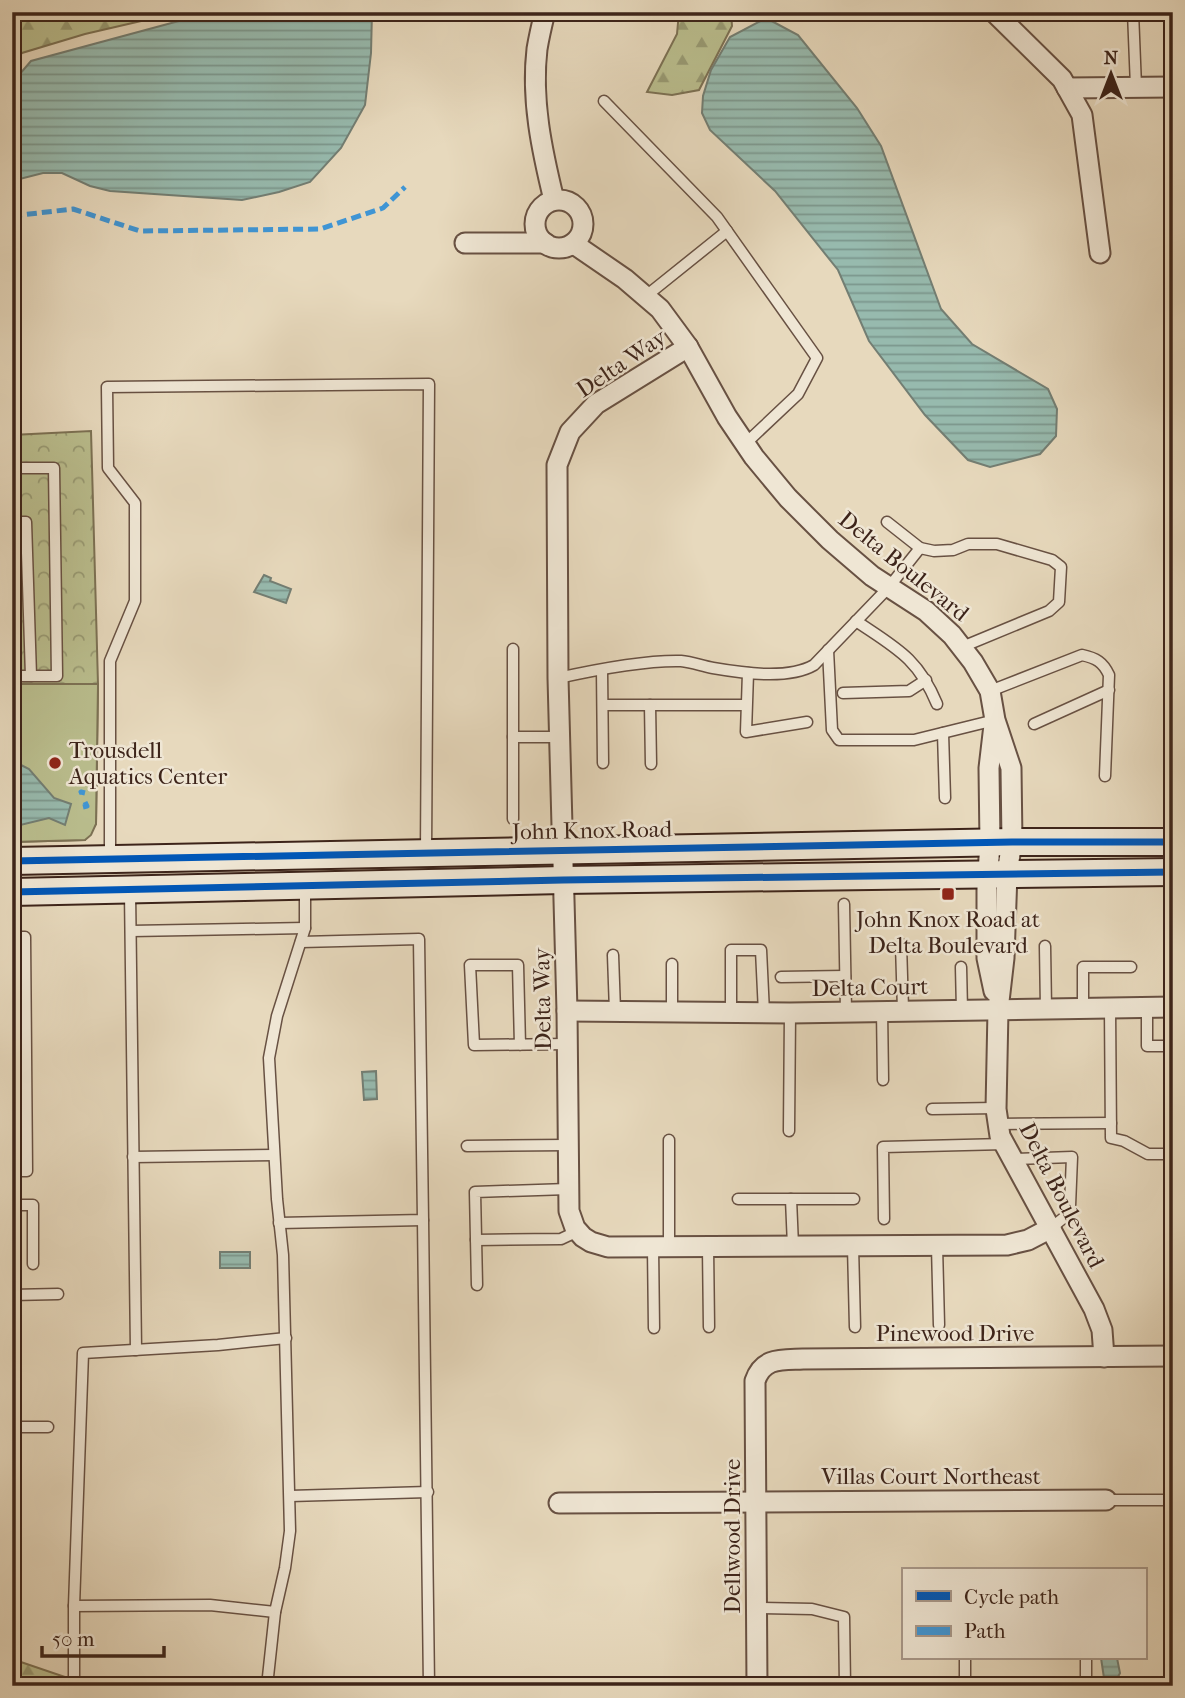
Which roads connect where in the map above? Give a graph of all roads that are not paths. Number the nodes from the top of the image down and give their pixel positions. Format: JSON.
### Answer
{"nodes":[{"id":1,"x":545,"y":12,"type":"edge"},
{"id":2,"x":994,"y":12,"type":"edge"},
{"id":3,"x":1133,"y":12,"type":"edge"},
{"id":4,"x":1136,"y":87,"type":"junction"},
{"id":5,"x":1173,"y":87,"type":"edge"},
{"id":6,"x":1067,"y":88,"type":"junction"},
{"id":7,"x":604,"y":101,"type":"dead end"},
{"id":8,"x":554,"y":200,"type":"junction"},
{"id":9,"x":727,"y":231,"type":"junction"},
{"id":10,"x":465,"y":243,"type":"dead end"},
{"id":11,"x":545,"y":243,"type":"junction"},
{"id":12,"x":574,"y":244,"type":"junction"},
{"id":13,"x":1100,"y":253,"type":"dead end"},
{"id":14,"x":646,"y":296,"type":"junction"},
{"id":15,"x":688,"y":347,"type":"junction"},
{"id":16,"x":745,"y":444,"type":"junction"},
{"id":17,"x":12,"y":468,"type":"edge"},
{"id":18,"x":12,"y":522,"type":"edge"},
{"id":19,"x":887,"y":522,"type":"dead end"},
{"id":20,"x":920,"y":548,"type":"junction"},
{"id":21,"x":889,"y":587,"type":"junction"},
{"id":22,"x":856,"y":621,"type":"junction"},
{"id":23,"x":962,"y":646,"type":"junction"},
{"id":24,"x":513,"y":649,"type":"dead end"},
{"id":25,"x":828,"y":650,"type":"junction"},
{"id":26,"x":602,"y":670,"type":"junction"},
{"id":27,"x":748,"y":673,"type":"junction"},
{"id":28,"x":12,"y":676,"type":"edge"},
{"id":29,"x":31,"y":676,"type":"junction"},
{"id":30,"x":558,"y":678,"type":"junction"},
{"id":31,"x":926,"y":680,"type":"junction"},
{"id":32,"x":1109,"y":690,"type":"junction"},
{"id":33,"x":990,"y":691,"type":"junction"},
{"id":34,"x":843,"y":693,"type":"dead end"},
{"id":35,"x":937,"y":704,"type":"dead end"},
{"id":36,"x":603,"y":705,"type":"junction"},
{"id":37,"x":650,"y":705,"type":"junction"},
{"id":38,"x":745,"y":705,"type":"junction"},
{"id":39,"x":995,"y":719,"type":"junction"},
{"id":40,"x":807,"y":722,"type":"dead end"},
{"id":41,"x":1034,"y":724,"type":"dead end"},
{"id":42,"x":943,"y":733,"type":"junction"},
{"id":43,"x":513,"y":737,"type":"junction"},
{"id":44,"x":559,"y":737,"type":"junction"},
{"id":45,"x":603,"y":763,"type":"dead end"},
{"id":46,"x":651,"y":764,"type":"dead end"},
{"id":47,"x":1105,"y":776,"type":"dead end"},
{"id":48,"x":945,"y":799,"type":"dead end"},
{"id":49,"x":513,"y":819,"type":"dead end"},
{"id":50,"x":1001,"y":842,"type":"junction"},
{"id":51,"x":1173,"y":842,"type":"edge"},
{"id":52,"x":561,"y":850,"type":"junction"},
{"id":53,"x":426,"y":853,"type":"junction"},
{"id":54,"x":120,"y":859,"type":"junction"},
{"id":55,"x":12,"y":860,"type":"edge"},
{"id":56,"x":1173,"y":872,"type":"edge"},
{"id":57,"x":997,"y":873,"type":"junction"},
{"id":58,"x":564,"y":880,"type":"junction"},
{"id":59,"x":305,"y":887,"type":"junction"},
{"id":60,"x":120,"y":891,"type":"junction"},
{"id":61,"x":12,"y":892,"type":"edge"},
{"id":62,"x":844,"y":904,"type":"dead end"},
{"id":63,"x":305,"y":928,"type":"junction"},
{"id":64,"x":131,"y":931,"type":"junction"},
{"id":65,"x":12,"y":937,"type":"edge"},
{"id":66,"x":301,"y":942,"type":"junction"},
{"id":67,"x":901,"y":944,"type":"dead end"},
{"id":68,"x":1045,"y":946,"type":"dead end"},
{"id":69,"x":613,"y":955,"type":"dead end"},
{"id":70,"x":671,"y":964,"type":"dead end"},
{"id":71,"x":961,"y":967,"type":"dead end"},
{"id":72,"x":1131,"y":967,"type":"dead end"},
{"id":73,"x":845,"y":976,"type":"junction"},
{"id":74,"x":781,"y":977,"type":"dead end"},
{"id":75,"x":1147,"y":1007,"type":"junction"},
{"id":76,"x":1173,"y":1007,"type":"edge"},
{"id":77,"x":1110,"y":1008,"type":"junction"},
{"id":78,"x":1046,"y":1009,"type":"junction"},
{"id":79,"x":1083,"y":1009,"type":"junction"},
{"id":80,"x":882,"y":1010,"type":"junction"},
{"id":81,"x":903,"y":1010,"type":"junction"},
{"id":82,"x":962,"y":1010,"type":"junction"},
{"id":83,"x":998,"y":1010,"type":"junction"},
{"id":84,"x":567,"y":1011,"type":"junction"},
{"id":85,"x":846,"y":1011,"type":"junction"},
{"id":86,"x":615,"y":1012,"type":"junction"},
{"id":87,"x":672,"y":1012,"type":"junction"},
{"id":88,"x":731,"y":1012,"type":"junction"},
{"id":89,"x":764,"y":1013,"type":"junction"},
{"id":90,"x":790,"y":1013,"type":"junction"},
{"id":91,"x":567,"y":1044,"type":"junction"},
{"id":92,"x":520,"y":1045,"type":"junction"},
{"id":93,"x":1173,"y":1046,"type":"edge"},
{"id":94,"x":883,"y":1080,"type":"dead end"},
{"id":95,"x":932,"y":1109,"type":"dead end"},
{"id":96,"x":997,"y":1116,"type":"junction"},
{"id":97,"x":1111,"y":1123,"type":"junction"},
{"id":98,"x":789,"y":1130,"type":"dead end"},
{"id":99,"x":669,"y":1139,"type":"dead end"},
{"id":100,"x":567,"y":1145,"type":"junction"},
{"id":101,"x":467,"y":1146,"type":"dead end"},
{"id":102,"x":1009,"y":1151,"type":"junction"},
{"id":103,"x":1173,"y":1154,"type":"edge"},
{"id":104,"x":274,"y":1155,"type":"junction"},
{"id":105,"x":133,"y":1157,"type":"junction"},
{"id":106,"x":12,"y":1171,"type":"edge"},
{"id":107,"x":568,"y":1189,"type":"junction"},
{"id":108,"x":738,"y":1199,"type":"dead end"},
{"id":109,"x":791,"y":1199,"type":"junction"},
{"id":110,"x":854,"y":1199,"type":"dead end"},
{"id":111,"x":12,"y":1205,"type":"edge"},
{"id":112,"x":884,"y":1219,"type":"dead end"},
{"id":113,"x":423,"y":1220,"type":"junction"},
{"id":114,"x":279,"y":1223,"type":"junction"},
{"id":115,"x":1051,"y":1228,"type":"junction"},
{"id":116,"x":578,"y":1231,"type":"junction"},
{"id":117,"x":476,"y":1240,"type":"junction"},
{"id":118,"x":793,"y":1246,"type":"junction"},
{"id":119,"x":853,"y":1246,"type":"junction"},
{"id":120,"x":937,"y":1246,"type":"junction"},
{"id":121,"x":661,"y":1247,"type":"junction"},
{"id":122,"x":708,"y":1247,"type":"junction"},
{"id":123,"x":33,"y":1264,"type":"dead end"},
{"id":124,"x":477,"y":1286,"type":"dead end"},
{"id":125,"x":58,"y":1294,"type":"dead end"},
{"id":126,"x":12,"y":1295,"type":"edge"},
{"id":127,"x":939,"y":1325,"type":"dead end"},
{"id":128,"x":709,"y":1327,"type":"dead end"},
{"id":129,"x":855,"y":1327,"type":"dead end"},
{"id":130,"x":654,"y":1328,"type":"dead end"},
{"id":131,"x":286,"y":1338,"type":"junction"},
{"id":132,"x":136,"y":1350,"type":"junction"},
{"id":133,"x":1173,"y":1356,"type":"edge"},
{"id":134,"x":1104,"y":1357,"type":"junction"},
{"id":135,"x":755,"y":1387,"type":"joint"},
{"id":136,"x":12,"y":1427,"type":"edge"},
{"id":137,"x":48,"y":1427,"type":"dead end"},
{"id":138,"x":428,"y":1492,"type":"junction"},
{"id":139,"x":290,"y":1496,"type":"junction"},
{"id":140,"x":756,"y":1500,"type":"junction"},
{"id":141,"x":1106,"y":1500,"type":"joint"},
{"id":142,"x":1173,"y":1500,"type":"edge"},
{"id":143,"x":559,"y":1503,"type":"dead end"},
{"id":144,"x":74,"y":1606,"type":"junction"},
{"id":145,"x":756,"y":1608,"type":"junction"},
{"id":146,"x":275,"y":1612,"type":"junction"},
{"id":147,"x":965,"y":1660,"type":"edge"},
{"id":148,"x":1086,"y":1660,"type":"edge"},
{"id":149,"x":74,"y":1686,"type":"edge"},
{"id":150,"x":267,"y":1686,"type":"edge"},
{"id":151,"x":429,"y":1686,"type":"edge"},
{"id":152,"x":757,"y":1686,"type":"edge"},
{"id":153,"x":845,"y":1686,"type":"edge"},
{"id":154,"x":965,"y":1686,"type":"edge"},
{"id":155,"x":1086,"y":1686,"type":"edge"}],
"edges":[{"from":1,"to":8,"type":"street"},
{"from":2,"to":6,"type":"street"},
{"from":3,"to":4,"type":"lane"},
{"from":4,"to":5,"type":"street"},
{"from":4,"to":6,"type":"street"},
{"from":6,"to":13,"type":"street"},
{"from":7,"to":9,"type":"lane"},
{"from":8,"to":11,"type":"street"},
{"from":8,"to":12,"type":"street"},
{"from":9,"to":14,"type":"lane"},
{"from":9,"to":16,"type":"lane"},
{"from":10,"to":11,"type":"street"},
{"from":11,"to":12,"type":"street"},
{"from":12,"to":14,"type":"street","name":"Delta Boulevard"},
{"from":14,"to":15,"type":"street","name":"Delta Boulevard"},
{"from":15,"to":16,"type":"street","name":"Delta Boulevard"},
{"from":15,"to":30,"type":"street","name":"Delta Way"},
{"from":16,"to":21,"type":"street","name":"Delta Boulevard"},
{"from":17,"to":29,"type":"lane"},
{"from":18,"to":29,"type":"lane"},
{"from":19,"to":20,"type":"lane"},
{"from":20,"to":21,"type":"lane"},
{"from":20,"to":23,"type":"lane"},
{"from":21,"to":22,"type":"lane"},
{"from":21,"to":23,"type":"street","name":"Delta Boulevard"},
{"from":22,"to":25,"type":"lane"},
{"from":22,"to":31,"type":"lane"},
{"from":23,"to":33,"type":"street","name":"Delta Boulevard"},
{"from":24,"to":43,"type":"lane"},
{"from":25,"to":27,"type":"lane"},
{"from":25,"to":42,"type":"lane"},
{"from":26,"to":27,"type":"lane"},
{"from":26,"to":30,"type":"lane"},
{"from":26,"to":36,"type":"lane"},
{"from":27,"to":38,"type":"lane"},
{"from":28,"to":29,"type":"lane"},
{"from":30,"to":44,"type":"street","name":"Delta Way"},
{"from":31,"to":34,"type":"lane"},
{"from":31,"to":35,"type":"lane"},
{"from":32,"to":33,"type":"lane"},
{"from":32,"to":41,"type":"lane"},
{"from":32,"to":47,"type":"lane"},
{"from":33,"to":39,"type":"street","name":"Delta Boulevard"},
{"from":36,"to":37,"type":"lane"},
{"from":36,"to":45,"type":"lane"},
{"from":37,"to":38,"type":"lane"},
{"from":37,"to":46,"type":"lane"},
{"from":38,"to":40,"type":"lane"},
{"from":39,"to":42,"type":"lane"},
{"from":39,"to":50,"type":"street","name":"Delta Boulevard"},
{"from":42,"to":48,"type":"lane"},
{"from":43,"to":44,"type":"lane"},
{"from":43,"to":49,"type":"lane"},
{"from":44,"to":52,"type":"street","name":"Delta Way"},
{"from":50,"to":51,"type":"main road","name":"John Knox Road"},
{"from":50,"to":52,"type":"main road","name":"John Knox Road"},
{"from":50,"to":57,"type":"street","name":"Delta Boulevard"},
{"from":52,"to":53,"type":"main road","name":"John Knox Road"},
{"from":52,"to":58,"type":"street","name":"Delta Way"},
{"from":53,"to":54,"type":"main road","name":"John Knox Road"},
{"from":53,"to":54,"type":"lane"},
{"from":54,"to":55,"type":"main road","name":"John Knox Road"},
{"from":54,"to":60,"type":"main road"},
{"from":56,"to":57,"type":"main road"},
{"from":57,"to":58,"type":"main road"},
{"from":57,"to":83,"type":"street","name":"Delta Boulevard"},
{"from":58,"to":59,"type":"main road"},
{"from":58,"to":84,"type":"street","name":"Delta Way"},
{"from":59,"to":60,"type":"main road"},
{"from":59,"to":63,"type":"lane"},
{"from":60,"to":61,"type":"main road"},
{"from":60,"to":64,"type":"lane"},
{"from":62,"to":73,"type":"lane"},
{"from":63,"to":64,"type":"lane"},
{"from":63,"to":66,"type":"lane"},
{"from":64,"to":105,"type":"lane"},
{"from":65,"to":106,"type":"lane"},
{"from":66,"to":104,"type":"lane"},
{"from":66,"to":113,"type":"lane"},
{"from":67,"to":81,"type":"lane"},
{"from":68,"to":78,"type":"lane"},
{"from":69,"to":86,"type":"lane"},
{"from":70,"to":87,"type":"lane"},
{"from":71,"to":82,"type":"lane"},
{"from":72,"to":79,"type":"lane"},
{"from":73,"to":74,"type":"lane"},
{"from":73,"to":85,"type":"lane"},
{"from":75,"to":76,"type":"street","name":"Delta Court"},
{"from":75,"to":77,"type":"street","name":"Delta Court"},
{"from":75,"to":93,"type":"lane"},
{"from":77,"to":79,"type":"street","name":"Delta Court"},
{"from":77,"to":97,"type":"lane"},
{"from":78,"to":79,"type":"street","name":"Delta Court"},
{"from":78,"to":83,"type":"street","name":"Delta Court"},
{"from":80,"to":81,"type":"street","name":"Delta Court"},
{"from":80,"to":85,"type":"street","name":"Delta Court"},
{"from":80,"to":94,"type":"lane"},
{"from":81,"to":82,"type":"street","name":"Delta Court"},
{"from":82,"to":83,"type":"street","name":"Delta Court"},
{"from":83,"to":96,"type":"street","name":"Delta Boulevard"},
{"from":84,"to":86,"type":"street","name":"Delta Court"},
{"from":84,"to":91,"type":"street","name":"Delta Way"},
{"from":85,"to":90,"type":"street","name":"Delta Court"},
{"from":86,"to":87,"type":"street","name":"Delta Court"},
{"from":87,"to":88,"type":"street","name":"Delta Court"},
{"from":88,"to":89,"type":"street","name":"Delta Court"},
{"from":88,"to":89,"type":"lane"},
{"from":89,"to":90,"type":"street","name":"Delta Court"},
{"from":90,"to":98,"type":"lane"},
{"from":91,"to":92,"type":"lane"},
{"from":91,"to":100,"type":"street","name":"Delta Way"},
{"from":92,"to":92,"type":"lane"},
{"from":95,"to":96,"type":"lane"},
{"from":96,"to":97,"type":"lane"},
{"from":96,"to":102,"type":"street","name":"Delta Boulevard"},
{"from":97,"to":103,"type":"lane"},
{"from":99,"to":121,"type":"lane"},
{"from":100,"to":101,"type":"lane"},
{"from":100,"to":107,"type":"street","name":"Delta Way"},
{"from":102,"to":112,"type":"lane"},
{"from":102,"to":115,"type":"street","name":"Delta Boulevard"},
{"from":102,"to":115,"type":"lane"},
{"from":104,"to":105,"type":"lane"},
{"from":104,"to":114,"type":"lane"},
{"from":105,"to":132,"type":"lane"},
{"from":107,"to":116,"type":"street","name":"Delta Way"},
{"from":107,"to":117,"type":"lane"},
{"from":108,"to":109,"type":"lane"},
{"from":109,"to":110,"type":"lane"},
{"from":109,"to":118,"type":"lane"},
{"from":111,"to":123,"type":"lane"},
{"from":113,"to":114,"type":"lane"},
{"from":113,"to":138,"type":"lane"},
{"from":114,"to":131,"type":"lane"},
{"from":115,"to":120,"type":"street"},
{"from":115,"to":134,"type":"street","name":"Delta Boulevard"},
{"from":116,"to":117,"type":"lane"},
{"from":116,"to":121,"type":"street"},
{"from":117,"to":124,"type":"lane"},
{"from":118,"to":119,"type":"street"},
{"from":118,"to":122,"type":"street"},
{"from":119,"to":120,"type":"street"},
{"from":119,"to":129,"type":"lane"},
{"from":120,"to":127,"type":"lane"},
{"from":121,"to":122,"type":"street"},
{"from":121,"to":130,"type":"lane"},
{"from":122,"to":128,"type":"lane"},
{"from":125,"to":126,"type":"lane"},
{"from":131,"to":132,"type":"lane"},
{"from":131,"to":139,"type":"lane"},
{"from":132,"to":144,"type":"lane"},
{"from":133,"to":134,"type":"street","name":"Pinewood Drive"},
{"from":134,"to":135,"type":"street","name":"Pinewood Drive"},
{"from":135,"to":140,"type":"street","name":"Dellwood Drive"},
{"from":136,"to":137,"type":"lane"},
{"from":138,"to":139,"type":"lane"},
{"from":138,"to":151,"type":"lane"},
{"from":139,"to":146,"type":"lane"},
{"from":140,"to":141,"type":"street","name":"Villas Court Northeast"},
{"from":140,"to":143,"type":"street","name":"Villas Court Northeast"},
{"from":140,"to":145,"type":"street","name":"Dellwood Drive"},
{"from":141,"to":142,"type":"lane"},
{"from":144,"to":146,"type":"lane"},
{"from":144,"to":149,"type":"lane"},
{"from":145,"to":152,"type":"street","name":"Dellwood Drive"},
{"from":145,"to":153,"type":"lane"},
{"from":146,"to":150,"type":"lane"},
{"from":147,"to":154,"type":"lane"},
{"from":148,"to":155,"type":"lane"}]}
